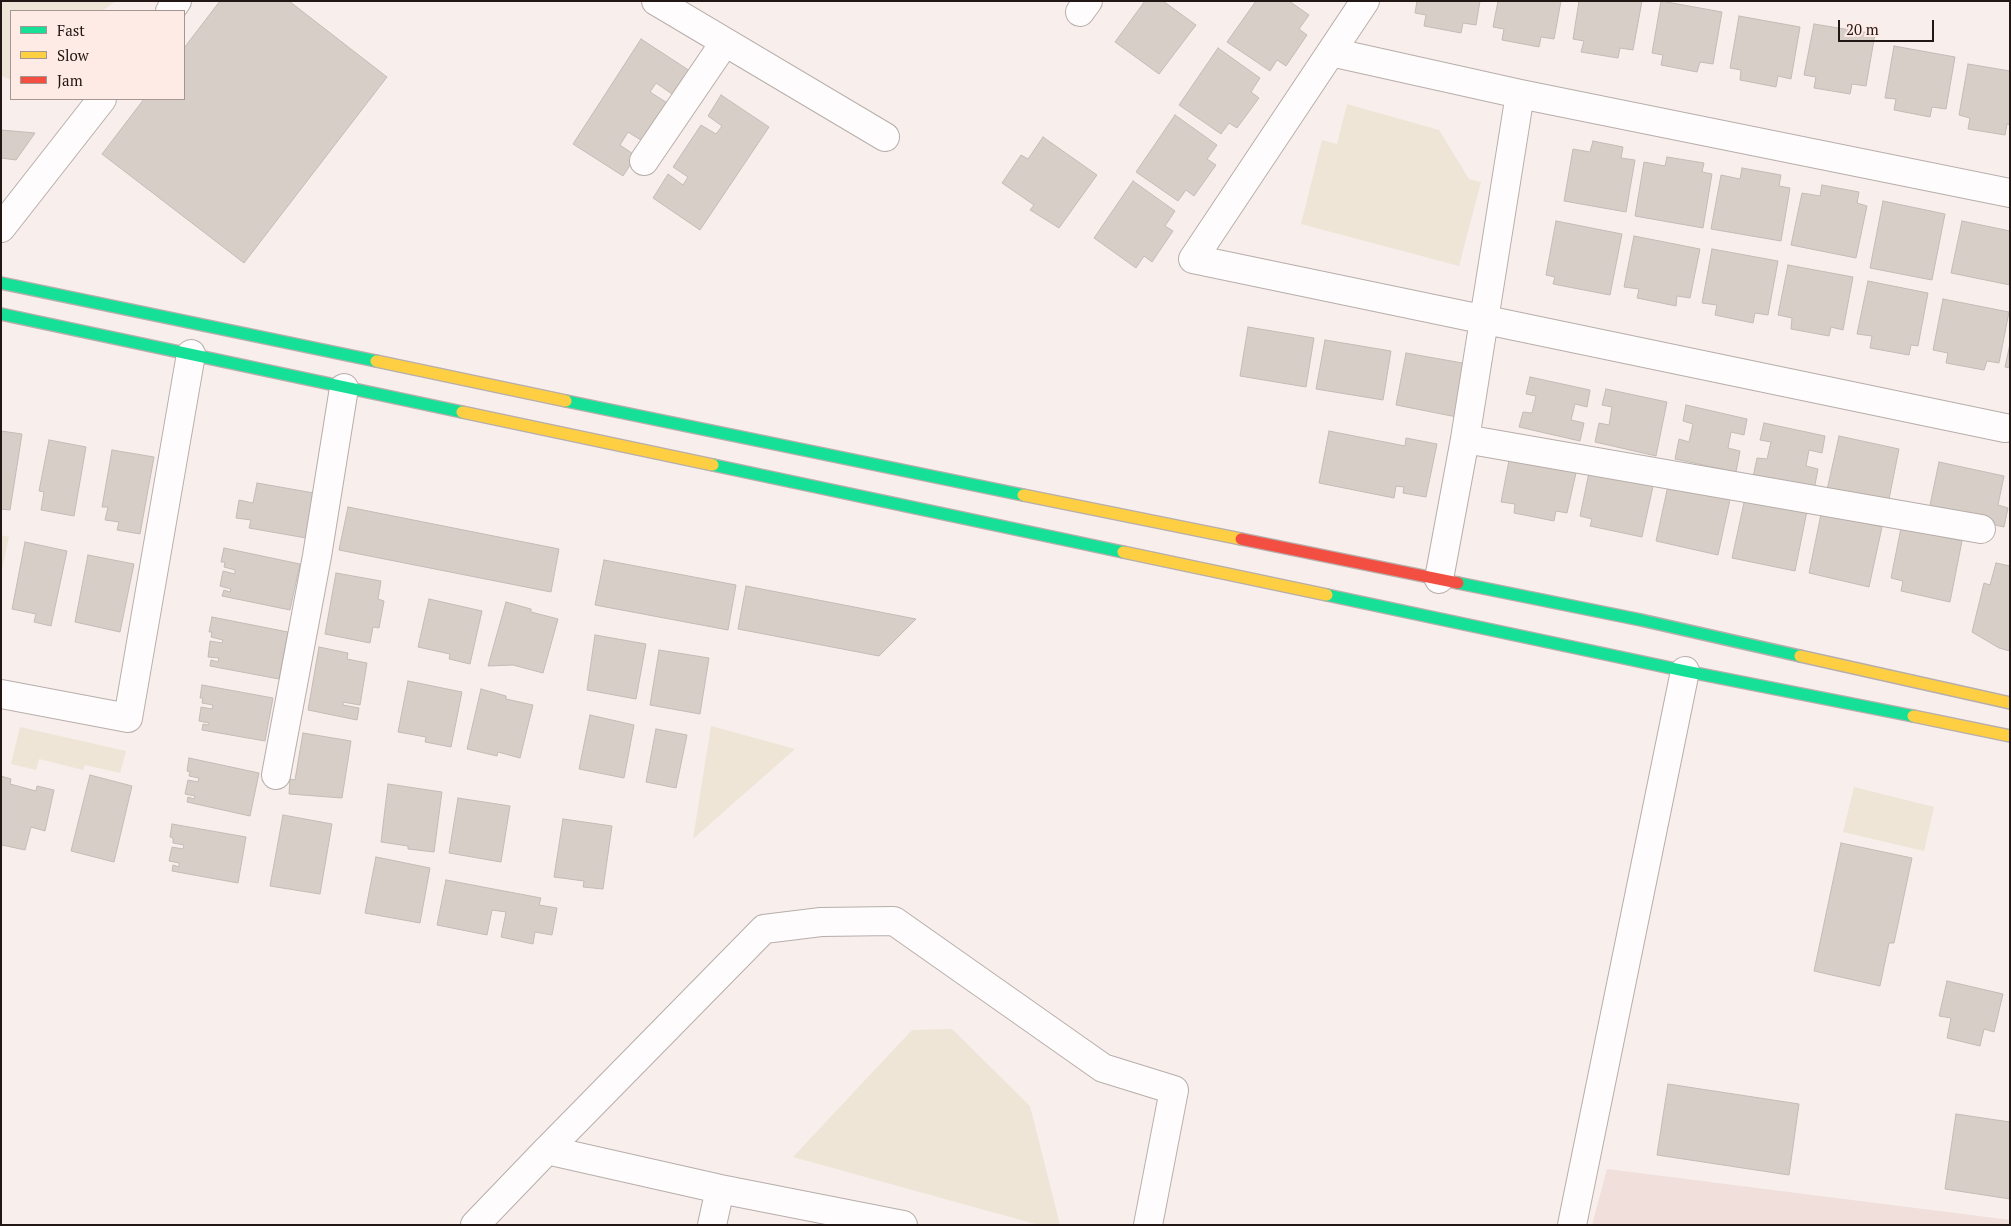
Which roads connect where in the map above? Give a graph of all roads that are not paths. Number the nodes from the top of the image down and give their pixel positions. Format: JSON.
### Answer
{"nodes":[{"id":1,"x":656,"y":1,"type":"edge"},
{"id":2,"x":1365,"y":1,"type":"edge"},
{"id":3,"x":725,"y":42,"type":"junction"},
{"id":4,"x":1331,"y":52,"type":"junction"},
{"id":5,"x":1520,"y":94,"type":"junction"},
{"id":6,"x":101,"y":100,"type":"edge"},
{"id":7,"x":885,"y":137,"type":"dead end"},
{"id":8,"x":644,"y":161,"type":"dead end"},
{"id":9,"x":2010,"y":193,"type":"edge"},
{"id":10,"x":1,"y":228,"type":"edge"},
{"id":11,"x":1,"y":282,"type":"edge"},
{"id":12,"x":1,"y":314,"type":"edge"},
{"id":13,"x":1484,"y":318,"type":"junction"},
{"id":14,"x":191,"y":354,"type":"junction"},
{"id":15,"x":344,"y":388,"type":"junction"},
{"id":16,"x":2006,"y":428,"type":"dead end"},
{"id":17,"x":1465,"y":439,"type":"junction"},
{"id":18,"x":1982,"y":528,"type":"dead end"},
{"id":19,"x":1439,"y":579,"type":"junction"},
{"id":20,"x":1685,"y":671,"type":"junction"},
{"id":21,"x":1,"y":694,"type":"edge"},
{"id":22,"x":2010,"y":703,"type":"edge"},
{"id":23,"x":2010,"y":736,"type":"edge"},
{"id":24,"x":276,"y":775,"type":"dead end"},
{"id":25,"x":547,"y":1150,"type":"junction"},
{"id":26,"x":720,"y":1189,"type":"junction"},
{"id":27,"x":474,"y":1225,"type":"edge"},
{"id":28,"x":712,"y":1225,"type":"edge"},
{"id":29,"x":903,"y":1225,"type":"edge"},
{"id":30,"x":1148,"y":1225,"type":"edge"},
{"id":31,"x":1572,"y":1225,"type":"edge"}],
"edges":[{"from":1,"to":3,"type":"street"},
{"from":2,"to":4,"type":"street"},
{"from":3,"to":7,"type":"street"},
{"from":3,"to":8,"type":"street"},
{"from":4,"to":5,"type":"street"},
{"from":4,"to":13,"type":"street"},
{"from":5,"to":9,"type":"street"},
{"from":5,"to":13,"type":"street"},
{"from":6,"to":10,"type":"street"},
{"from":11,"to":19,"type":"main road"},
{"from":12,"to":14,"type":"main road"},
{"from":13,"to":16,"type":"street"},
{"from":13,"to":17,"type":"street"},
{"from":14,"to":15,"type":"main road"},
{"from":14,"to":21,"type":"street"},
{"from":15,"to":20,"type":"main road"},
{"from":15,"to":24,"type":"street"},
{"from":17,"to":18,"type":"street"},
{"from":17,"to":19,"type":"street"},
{"from":19,"to":22,"type":"main road"},
{"from":20,"to":23,"type":"main road"},
{"from":20,"to":31,"type":"street"},
{"from":25,"to":26,"type":"street"},
{"from":25,"to":27,"type":"street"},
{"from":25,"to":30,"type":"street"},
{"from":26,"to":28,"type":"street"},
{"from":26,"to":29,"type":"street"}]}
